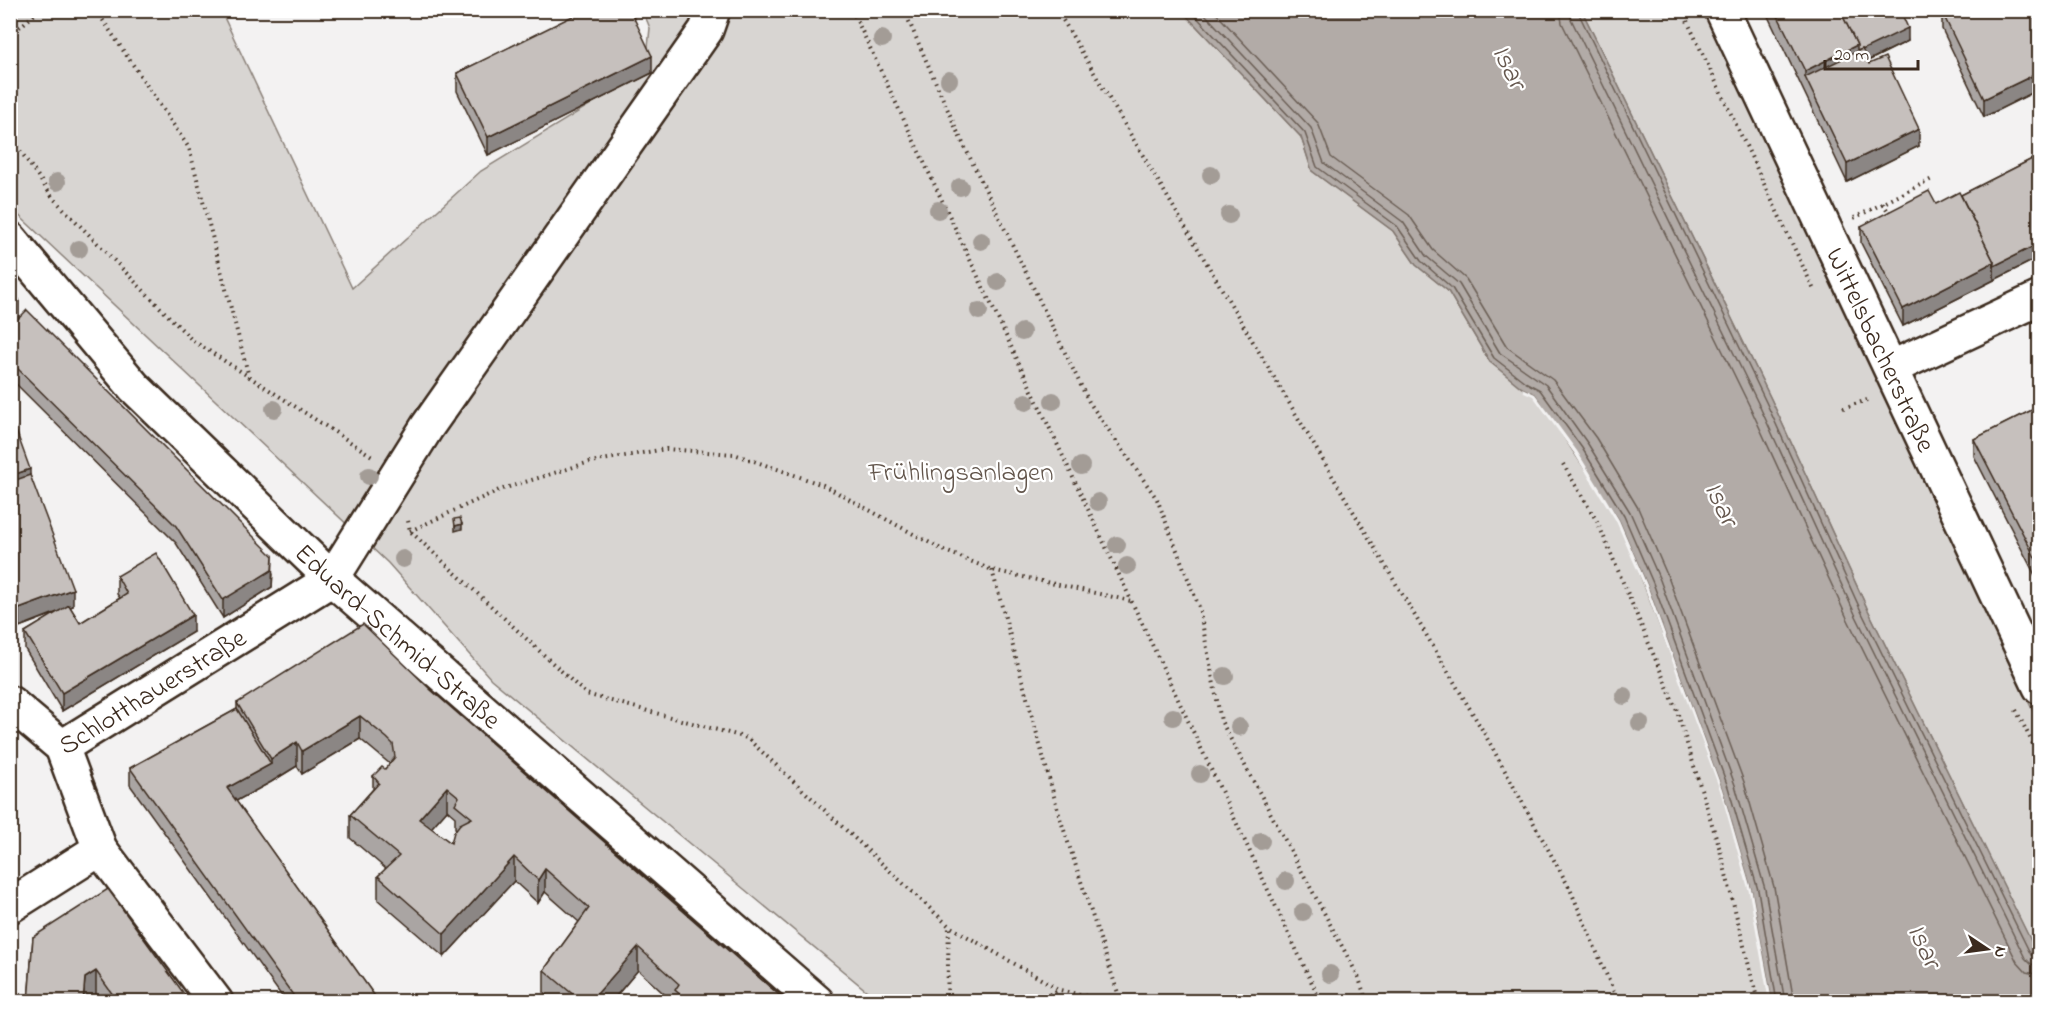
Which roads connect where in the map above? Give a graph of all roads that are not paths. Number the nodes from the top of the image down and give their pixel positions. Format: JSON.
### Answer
{"nodes":[{"id":1,"x":713,"y":10,"type":"edge"},
{"id":2,"x":1722,"y":10,"type":"edge"},
{"id":3,"x":10,"y":239,"type":"edge"},
{"id":4,"x":2040,"y":298,"type":"edge"},
{"id":5,"x":1892,"y":368,"type":"junction"},
{"id":6,"x":332,"y":579,"type":"junction"},
{"id":7,"x":2040,"y":687,"type":"edge"},
{"id":8,"x":10,"y":703,"type":"edge"},
{"id":9,"x":62,"y":747,"type":"junction"},
{"id":10,"x":100,"y":849,"type":"junction"},
{"id":11,"x":10,"y":906,"type":"edge"},
{"id":12,"x":216,"y":1002,"type":"edge"},
{"id":13,"x":818,"y":1002,"type":"edge"}],
"edges":[{"from":1,"to":6,"type":"street"},
{"from":2,"to":5,"type":"street","name":"Wittelsbacherstraße"},
{"from":3,"to":6,"type":"street","name":"Eduard-Schmid-Straße"},
{"from":4,"to":5,"type":"street"},
{"from":5,"to":7,"type":"street","name":"Wittelsbacherstraße"},
{"from":6,"to":9,"type":"street","name":"Schlotthauerstraße"},
{"from":6,"to":13,"type":"street","name":"Eduard-Schmid-Straße"},
{"from":8,"to":9,"type":"street"},
{"from":9,"to":10,"type":"street","name":"Schlotthauerstraße"},
{"from":10,"to":11,"type":"street"},
{"from":10,"to":12,"type":"street","name":"Schlotthauerstraße"}]}
